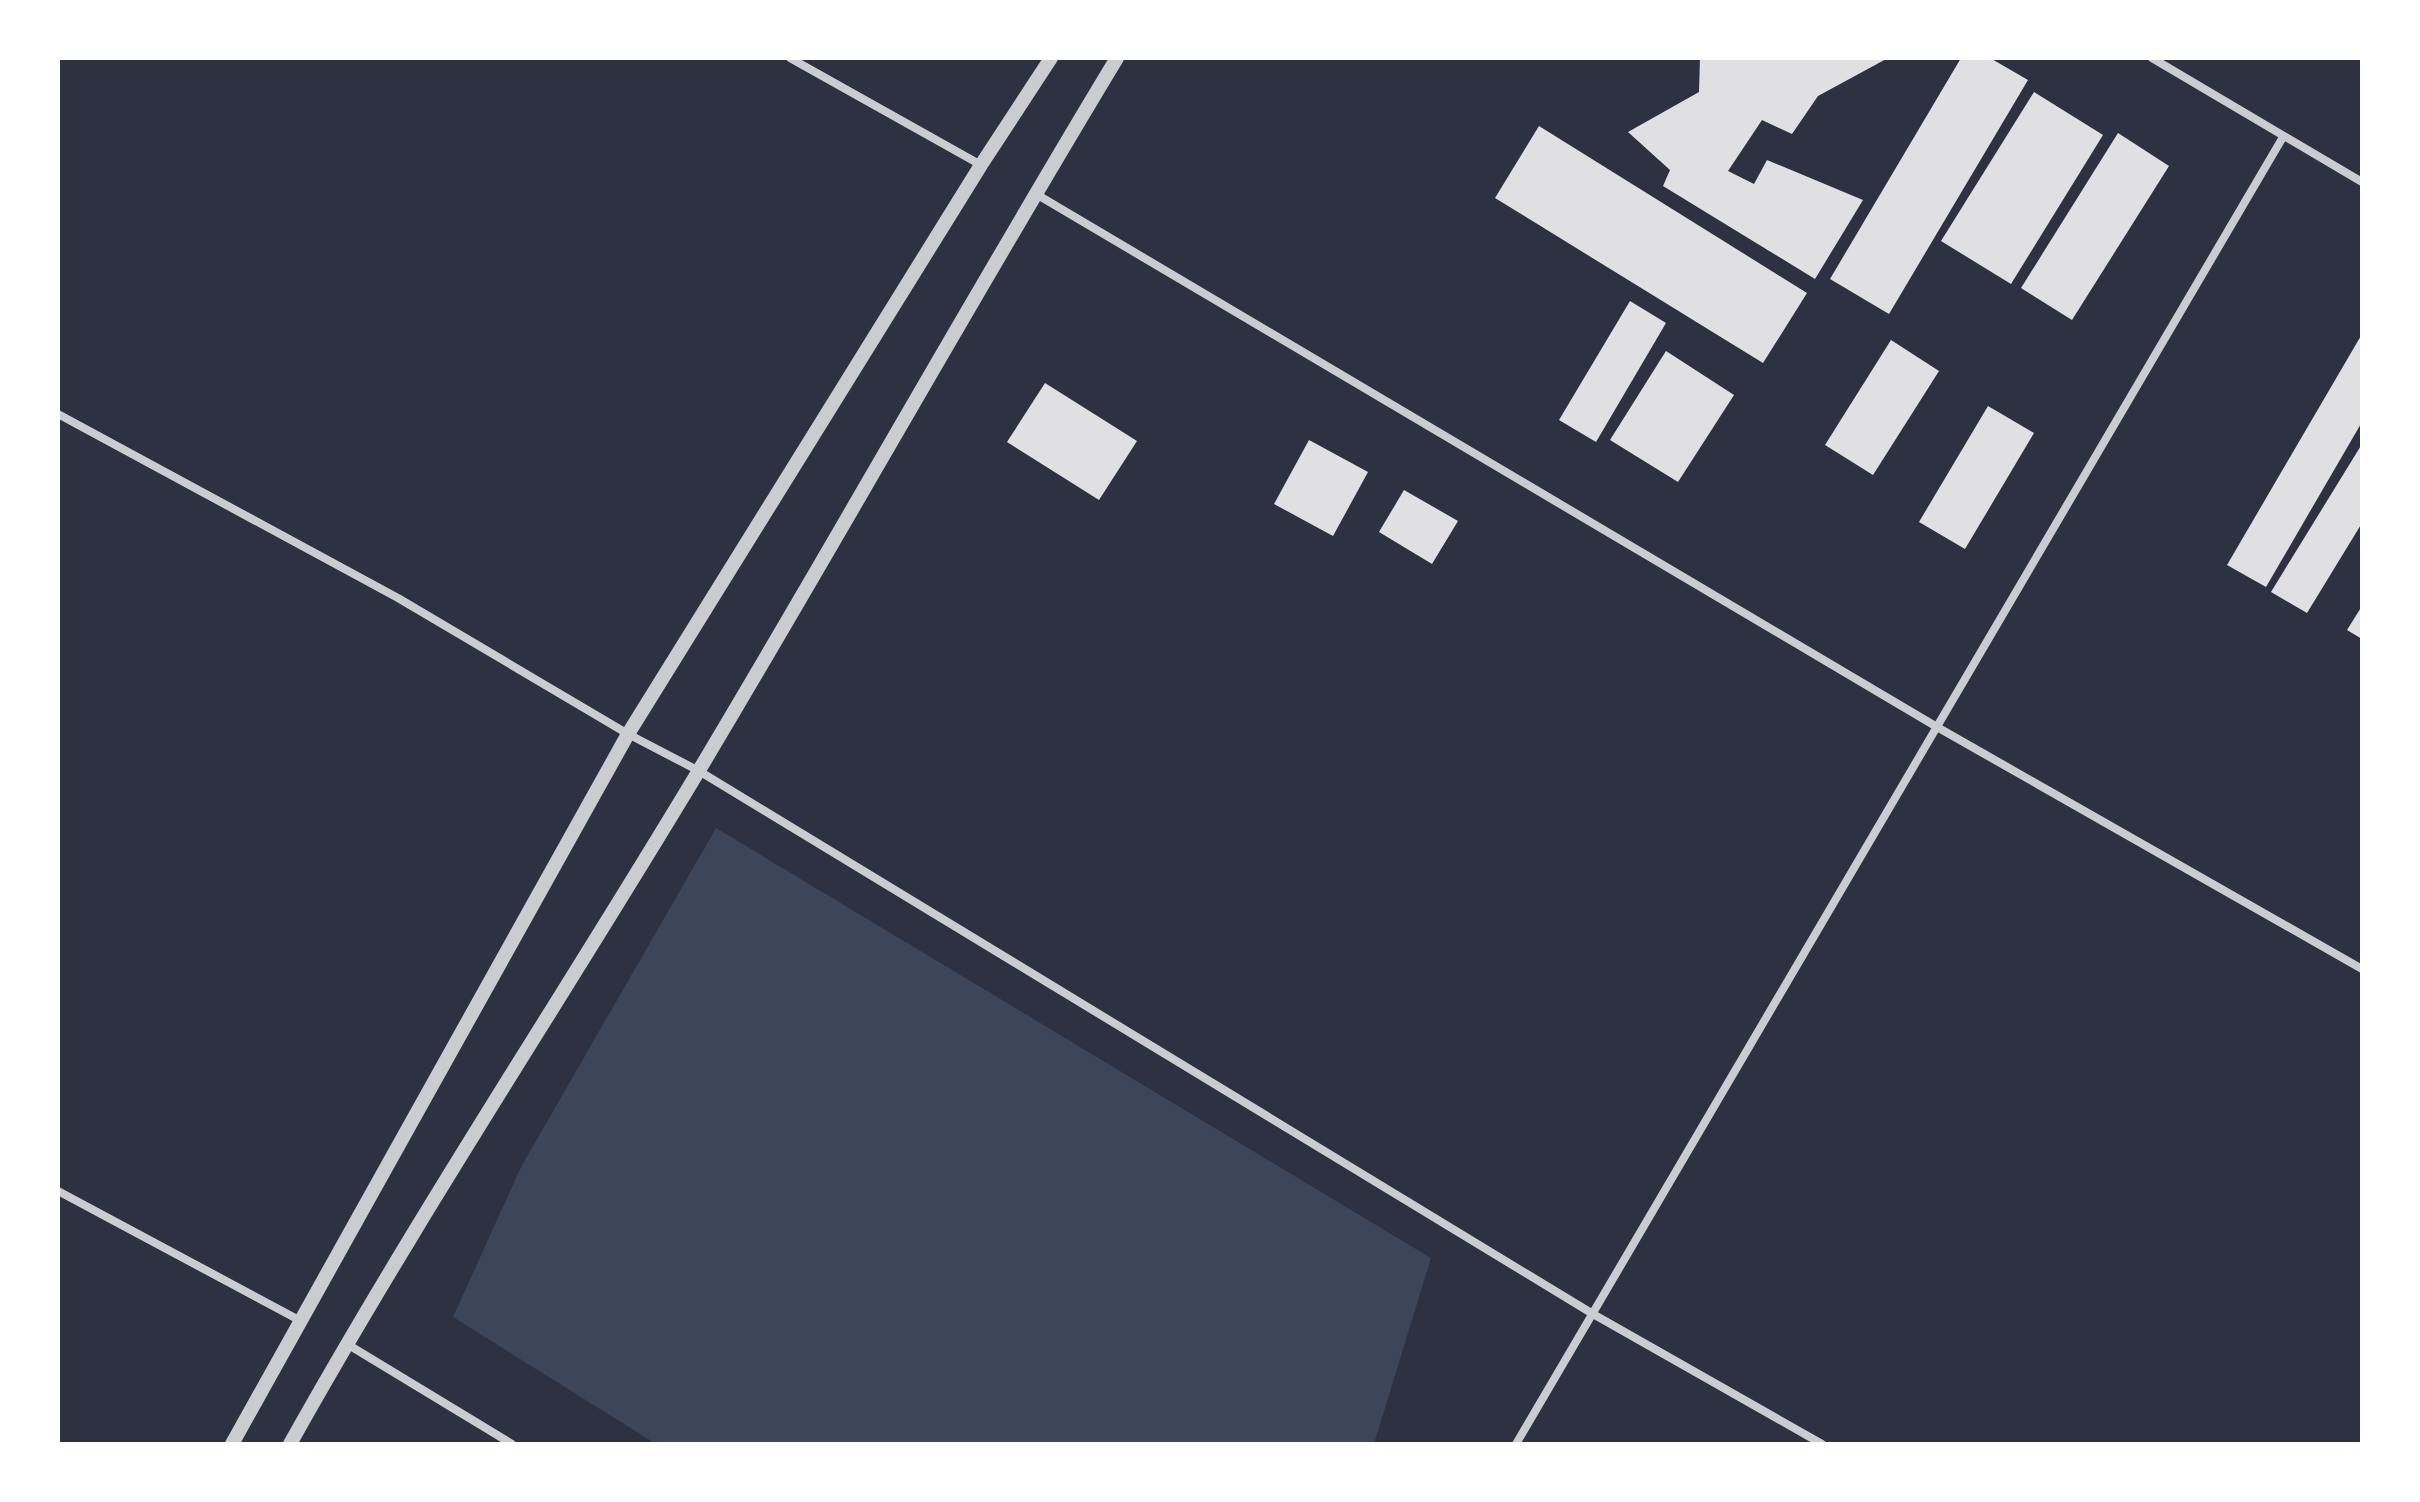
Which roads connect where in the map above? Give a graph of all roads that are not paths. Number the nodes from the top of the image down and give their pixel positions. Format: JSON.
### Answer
{"nodes":[{"id":1,"x":790,"y":58,"type":"edge"},
{"id":2,"x":1051,"y":58,"type":"edge"},
{"id":3,"x":1117,"y":58,"type":"edge"},
{"id":4,"x":2152,"y":58,"type":"edge"},
{"id":5,"x":2283,"y":137,"type":"junction"},
{"id":6,"x":981,"y":165,"type":"junction"},
{"id":7,"x":2362,"y":182,"type":"edge"},
{"id":8,"x":1035,"y":193,"type":"junction"},
{"id":9,"x":58,"y":414,"type":"edge"},
{"id":10,"x":1937,"y":727,"type":"junction"},
{"id":11,"x":628,"y":734,"type":"junction"},
{"id":12,"x":699,"y":771,"type":"junction"},
{"id":13,"x":2362,"y":969,"type":"edge"},
{"id":14,"x":58,"y":1191,"type":"edge"},
{"id":15,"x":1593,"y":1314,"type":"junction"},
{"id":16,"x":299,"y":1320,"type":"junction"},
{"id":17,"x":346,"y":1343,"type":"junction"},
{"id":18,"x":232,"y":1444,"type":"edge"},
{"id":19,"x":290,"y":1444,"type":"edge"},
{"id":20,"x":512,"y":1444,"type":"edge"},
{"id":21,"x":1516,"y":1444,"type":"edge"},
{"id":22,"x":1822,"y":1444,"type":"edge"}],
"edges":[{"from":1,"to":6,"type":"street"},
{"from":2,"to":6,"type":"street"},
{"from":3,"to":8,"type":"street"},
{"from":4,"to":5,"type":"street"},
{"from":5,"to":7,"type":"street"},
{"from":5,"to":10,"type":"street"},
{"from":6,"to":11,"type":"street"},
{"from":8,"to":10,"type":"street"},
{"from":8,"to":12,"type":"street"},
{"from":9,"to":11,"type":"street"},
{"from":10,"to":13,"type":"street"},
{"from":10,"to":15,"type":"street"},
{"from":11,"to":12,"type":"street"},
{"from":11,"to":16,"type":"street"},
{"from":12,"to":15,"type":"street"},
{"from":12,"to":17,"type":"street"},
{"from":14,"to":16,"type":"street"},
{"from":15,"to":21,"type":"street"},
{"from":15,"to":22,"type":"street"},
{"from":16,"to":18,"type":"street"},
{"from":17,"to":19,"type":"street"},
{"from":17,"to":20,"type":"street"}]}
